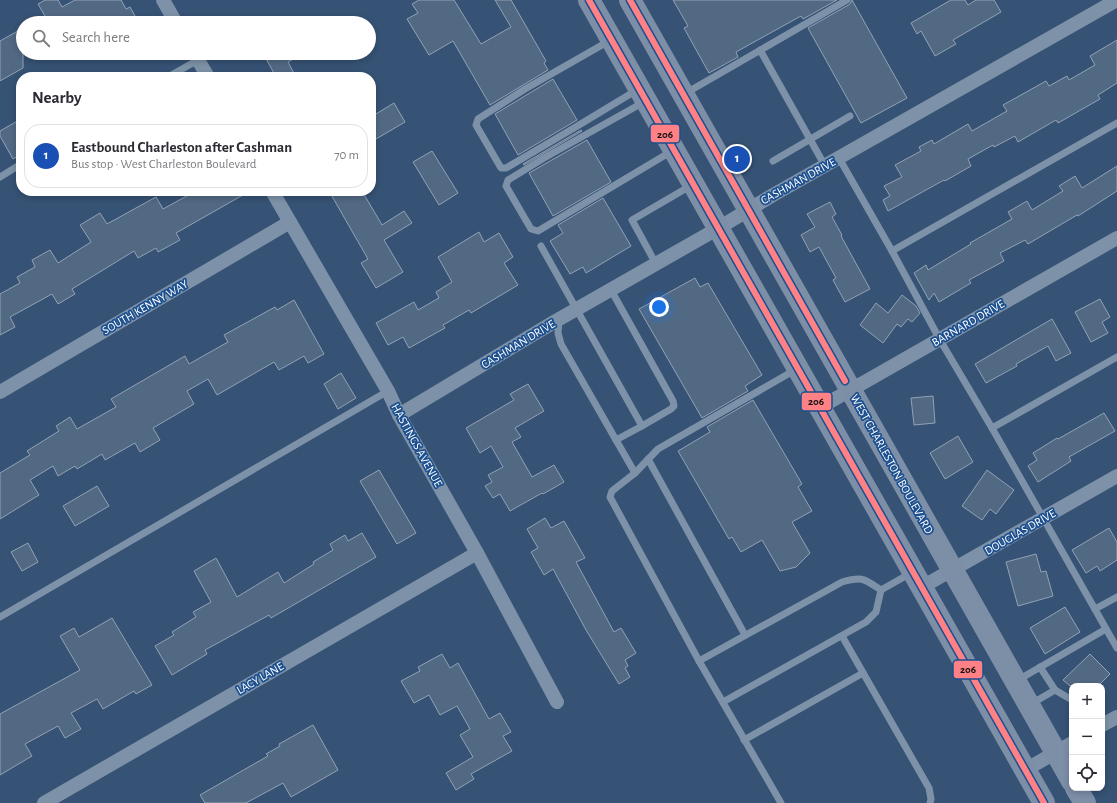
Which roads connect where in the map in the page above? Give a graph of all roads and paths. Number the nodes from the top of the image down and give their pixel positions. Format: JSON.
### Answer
{"nodes":[{"id":1,"x":163,"y":0,"type":"edge"},
{"id":2,"x":588,"y":0,"type":"edge"},
{"id":3,"x":630,"y":0,"type":"edge"},
{"id":4,"x":847,"y":0,"type":"edge"},
{"id":5,"x":1117,"y":0,"type":"edge"},
{"id":6,"x":172,"y":16,"type":"edge"},
{"id":7,"x":611,"y":40,"type":"junction"},
{"id":8,"x":760,"y":50,"type":"junction"},
{"id":9,"x":191,"y":60,"type":"edge"},
{"id":10,"x":198,"y":60,"type":"edge"},
{"id":11,"x":175,"y":72,"type":"edge"},
{"id":12,"x":205,"y":72,"type":"edge"},
{"id":13,"x":642,"y":95,"type":"junction"},
{"id":14,"x":684,"y":95,"type":"junction"},
{"id":15,"x":850,"y":116,"type":"dead end"},
{"id":16,"x":1117,"y":123,"type":"edge"},
{"id":17,"x":811,"y":139,"type":"junction"},
{"id":18,"x":673,"y":150,"type":"junction"},
{"id":19,"x":839,"y":158,"type":"junction"},
{"id":20,"x":772,"y":161,"type":"dead end"},
{"id":21,"x":826,"y":166,"type":"junction"},
{"id":22,"x":16,"y":167,"type":"edge"},
{"id":23,"x":0,"y":177,"type":"edge"},
{"id":24,"x":693,"y":184,"type":"junction"},
{"id":25,"x":275,"y":196,"type":"edge"},
{"id":26,"x":748,"y":209,"type":"junction"},
{"id":27,"x":290,"y":222,"type":"junction"},
{"id":28,"x":717,"y":229,"type":"junction"},
{"id":29,"x":1117,"y":238,"type":"edge"},
{"id":30,"x":541,"y":246,"type":"dead end"},
{"id":31,"x":892,"y":251,"type":"junction"},
{"id":32,"x":656,"y":264,"type":"junction"},
{"id":33,"x":611,"y":290,"type":"junction"},
{"id":34,"x":577,"y":309,"type":"junction"},
{"id":35,"x":559,"y":320,"type":"junction"},
{"id":36,"x":940,"y":340,"type":"junction"},
{"id":37,"x":1117,"y":357,"type":"edge"},
{"id":38,"x":797,"y":368,"type":"junction"},
{"id":39,"x":851,"y":390,"type":"junction"},
{"id":40,"x":388,"y":391,"type":"junction"},
{"id":41,"x":0,"y":392,"type":"edge"},
{"id":42,"x":819,"y":408,"type":"junction"},
{"id":43,"x":399,"y":415,"type":"junction"},
{"id":44,"x":642,"y":426,"type":"junction"},
{"id":45,"x":992,"y":428,"type":"junction"},
{"id":46,"x":616,"y":440,"type":"junction"},
{"id":47,"x":648,"y":459,"type":"junction"},
{"id":48,"x":635,"y":473,"type":"junction"},
{"id":49,"x":1117,"y":476,"type":"edge"},
{"id":50,"x":1044,"y":518,"type":"junction"},
{"id":51,"x":477,"y":553,"type":"junction"},
{"id":52,"x":952,"y":570,"type":"junction"},
{"id":53,"x":917,"y":579,"type":"junction"},
{"id":54,"x":881,"y":590,"type":"junction"},
{"id":55,"x":1117,"y":597,"type":"edge"},
{"id":56,"x":1095,"y":609,"type":"junction"},
{"id":57,"x":0,"y":617,"type":"edge"},
{"id":58,"x":1106,"y":629,"type":"junction"},
{"id":59,"x":745,"y":635,"type":"junction"},
{"id":60,"x":842,"y":636,"type":"junction"},
{"id":61,"x":1117,"y":648,"type":"edge"},
{"id":62,"x":699,"y":661,"type":"junction"},
{"id":63,"x":1040,"y":667,"type":"junction"},
{"id":64,"x":863,"y":673,"type":"junction"},
{"id":65,"x":1015,"y":681,"type":"junction"},
{"id":66,"x":1055,"y":690,"type":"junction"},
{"id":67,"x":1069,"y":698,"type":"edge"},
{"id":68,"x":558,"y":702,"type":"dead end"},
{"id":69,"x":723,"y":702,"type":"junction"},
{"id":70,"x":1029,"y":706,"type":"junction"},
{"id":71,"x":1117,"y":717,"type":"edge"},
{"id":72,"x":1105,"y":723,"type":"edge"},
{"id":73,"x":744,"y":740,"type":"junction"},
{"id":74,"x":1064,"y":748,"type":"edge"},
{"id":75,"x":1069,"y":769,"type":"edge"},
{"id":76,"x":1025,"y":770,"type":"junction"},
{"id":77,"x":1078,"y":791,"type":"edge"},
{"id":78,"x":44,"y":803,"type":"edge"},
{"id":79,"x":781,"y":803,"type":"edge"},
{"id":80,"x":930,"y":803,"type":"edge"},
{"id":81,"x":1044,"y":803,"type":"edge"},
{"id":82,"x":1084,"y":803,"type":"edge"}],
"edges":[{"from":1,"to":6,"type":"street"},
{"from":2,"to":7,"type":"main road"},
{"from":3,"to":14,"type":"main road","name":"WEST CHARLESTON BOULEVARD"},
{"from":4,"to":8,"type":"lane"},
{"from":5,"to":19,"type":"street","name":"CASHMAN DRIVE"},
{"from":7,"to":13,"type":"main road"},
{"from":7,"to":13,"type":"lane"},
{"from":8,"to":14,"type":"lane"},
{"from":8,"to":17,"type":"lane"},
{"from":9,"to":11,"type":"lane"},
{"from":10,"to":12,"type":"street"},
{"from":13,"to":18,"type":"main road"},
{"from":13,"to":18,"type":"lane"},
{"from":14,"to":26,"type":"main road","name":"WEST CHARLESTON BOULEVARD"},
{"from":15,"to":17,"type":"lane"},
{"from":16,"to":31,"type":"lane"},
{"from":17,"to":20,"type":"lane"},
{"from":17,"to":21,"type":"lane"},
{"from":18,"to":24,"type":"main road"},
{"from":19,"to":21,"type":"street","name":"CASHMAN DRIVE"},
{"from":19,"to":31,"type":"lane"},
{"from":21,"to":26,"type":"street","name":"CASHMAN DRIVE"},
{"from":22,"to":23,"type":"lane"},
{"from":24,"to":28,"type":"main road"},
{"from":24,"to":32,"type":"lane"},
{"from":25,"to":27,"type":"street","name":"HASTINGS AVENUE"},
{"from":26,"to":28,"type":"street","name":"CASHMAN DRIVE"},
{"from":26,"to":39,"type":"main road","name":"WEST CHARLESTON BOULEVARD"},
{"from":27,"to":40,"type":"street","name":"HASTINGS AVENUE"},
{"from":27,"to":41,"type":"street","name":"SOUTH KENNY WAY"},
{"from":28,"to":32,"type":"street","name":"CASHMAN DRIVE"},
{"from":28,"to":38,"type":"main road"},
{"from":29,"to":36,"type":"street","name":"BARNARD DRIVE"},
{"from":30,"to":34,"type":"lane"},
{"from":31,"to":36,"type":"lane"},
{"from":32,"to":33,"type":"street","name":"CASHMAN DRIVE"},
{"from":33,"to":34,"type":"street","name":"CASHMAN DRIVE"},
{"from":33,"to":44,"type":"lane"},
{"from":34,"to":35,"type":"street","name":"CASHMAN DRIVE"},
{"from":34,"to":44,"type":"lane"},
{"from":35,"to":43,"type":"street","name":"CASHMAN DRIVE"},
{"from":35,"to":46,"type":"lane"},
{"from":36,"to":39,"type":"street","name":"BARNARD DRIVE"},
{"from":36,"to":45,"type":"lane"},
{"from":37,"to":45,"type":"lane"},
{"from":38,"to":42,"type":"main road"},
{"from":38,"to":47,"type":"lane"},
{"from":39,"to":42,"type":"street","name":"BARNARD DRIVE"},
{"from":39,"to":52,"type":"main road","name":"WEST CHARLESTON BOULEVARD"},
{"from":40,"to":43,"type":"street","name":"HASTINGS AVENUE"},
{"from":40,"to":57,"type":"lane"},
{"from":42,"to":53,"type":"main road"},
{"from":43,"to":51,"type":"street","name":"HASTINGS AVENUE"},
{"from":44,"to":46,"type":"lane"},
{"from":45,"to":50,"type":"lane"},
{"from":46,"to":48,"type":"lane"},
{"from":47,"to":48,"type":"lane"},
{"from":47,"to":59,"type":"lane"},
{"from":48,"to":62,"type":"lane"},
{"from":49,"to":50,"type":"street","name":"DOUGLAS DRIVE"},
{"from":50,"to":52,"type":"street","name":"DOUGLAS DRIVE"},
{"from":50,"to":56,"type":"lane"},
{"from":51,"to":68,"type":"street","name":"HASTINGS AVENUE"},
{"from":51,"to":78,"type":"street","name":"LACY LANE"},
{"from":52,"to":53,"type":"street","name":"DOUGLAS DRIVE"},
{"from":52,"to":65,"type":"main road","name":"WEST CHARLESTON BOULEVARD"},
{"from":53,"to":54,"type":"lane"},
{"from":53,"to":76,"type":"main road"},
{"from":54,"to":59,"type":"lane"},
{"from":54,"to":60,"type":"lane"},
{"from":55,"to":56,"type":"lane"},
{"from":56,"to":58,"type":"lane"},
{"from":58,"to":61,"type":"lane"},
{"from":58,"to":63,"type":"lane"},
{"from":59,"to":62,"type":"lane"},
{"from":60,"to":64,"type":"lane"},
{"from":60,"to":69,"type":"lane"},
{"from":62,"to":69,"type":"lane"},
{"from":63,"to":65,"type":"lane"},
{"from":63,"to":66,"type":"lane"},
{"from":64,"to":73,"type":"lane"},
{"from":64,"to":80,"type":"lane"},
{"from":65,"to":70,"type":"main road","name":"WEST CHARLESTON BOULEVARD"},
{"from":66,"to":67,"type":"lane"},
{"from":66,"to":70,"type":"lane"},
{"from":69,"to":73,"type":"lane"},
{"from":70,"to":74,"type":"main road","name":"WEST CHARLESTON BOULEVARD"},
{"from":71,"to":72,"type":"street"},
{"from":73,"to":79,"type":"lane"},
{"from":74,"to":75,"type":"main road","name":"WEST CHARLESTON BOULEVARD"},
{"from":74,"to":76,"type":"street"},
{"from":76,"to":81,"type":"main road"},
{"from":77,"to":82,"type":"main road"}]}
